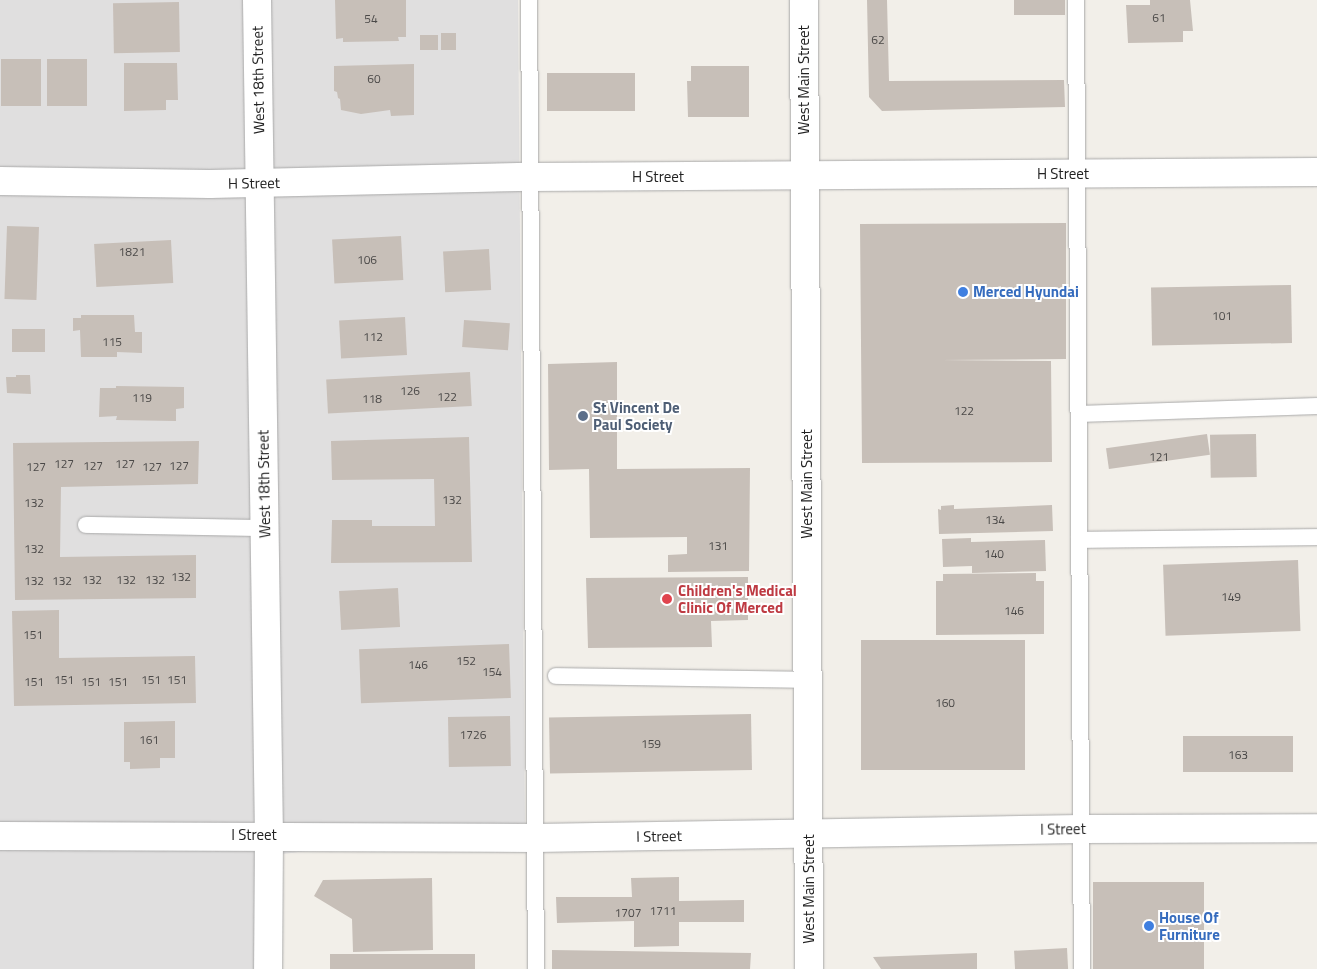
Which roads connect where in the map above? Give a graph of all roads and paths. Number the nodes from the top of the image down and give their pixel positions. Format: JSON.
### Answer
{"nodes":[{"id":1,"x":257,"y":0,"type":"edge"},
{"id":2,"x":529,"y":0,"type":"edge"},
{"id":3,"x":804,"y":0,"type":"edge"},
{"id":4,"x":1076,"y":0,"type":"edge"},
{"id":5,"x":1317,"y":172,"type":"edge"},
{"id":6,"x":1077,"y":174,"type":"junction"},
{"id":7,"x":804,"y":176,"type":"junction"},
{"id":8,"x":530,"y":177,"type":"junction"},
{"id":9,"x":0,"y":181,"type":"edge"},
{"id":10,"x":259,"y":183,"type":"junction"},
{"id":11,"x":1317,"y":406,"type":"edge"},
{"id":12,"x":1079,"y":414,"type":"junction"},
{"id":13,"x":86,"y":525,"type":"dead end"},
{"id":14,"x":264,"y":528,"type":"junction"},
{"id":15,"x":1317,"y":537,"type":"edge"},
{"id":16,"x":1079,"y":540,"type":"junction"},
{"id":17,"x":556,"y":676,"type":"dead end"},
{"id":18,"x":808,"y":680,"type":"junction"},
{"id":19,"x":1317,"y":828,"type":"edge"},
{"id":20,"x":1081,"y":829,"type":"junction"},
{"id":21,"x":808,"y":834,"type":"junction"},
{"id":22,"x":269,"y":835,"type":"junction"},
{"id":23,"x":0,"y":836,"type":"edge"},
{"id":24,"x":535,"y":838,"type":"junction"},
{"id":25,"x":268,"y":969,"type":"edge"},
{"id":26,"x":536,"y":969,"type":"edge"},
{"id":27,"x":809,"y":969,"type":"edge"},
{"id":28,"x":1082,"y":969,"type":"edge"}],
"edges":[{"from":1,"to":10,"type":"street","name":"West 18th Street"},
{"from":2,"to":8,"type":"lane"},
{"from":3,"to":7,"type":"street","name":"West Main Street"},
{"from":4,"to":6,"type":"lane"},
{"from":5,"to":6,"type":"street","name":"H Street"},
{"from":6,"to":7,"type":"street","name":"H Street"},
{"from":6,"to":12,"type":"lane"},
{"from":7,"to":8,"type":"street","name":"H Street"},
{"from":7,"to":18,"type":"street","name":"West Main Street"},
{"from":8,"to":10,"type":"street","name":"H Street"},
{"from":8,"to":24,"type":"lane"},
{"from":9,"to":10,"type":"street","name":"H Street"},
{"from":10,"to":14,"type":"street","name":"West 18th Street"},
{"from":11,"to":12,"type":"lane"},
{"from":12,"to":16,"type":"lane"},
{"from":13,"to":14,"type":"lane"},
{"from":14,"to":22,"type":"street","name":"West 18th Street"},
{"from":15,"to":16,"type":"lane"},
{"from":16,"to":20,"type":"lane"},
{"from":17,"to":18,"type":"lane"},
{"from":18,"to":21,"type":"street","name":"West Main Street"},
{"from":19,"to":20,"type":"street","name":"I Street"},
{"from":20,"to":21,"type":"street","name":"I Street"},
{"from":20,"to":28,"type":"lane"},
{"from":21,"to":24,"type":"street","name":"I Street"},
{"from":21,"to":27,"type":"street","name":"West Main Street"},
{"from":22,"to":23,"type":"street","name":"I Street"},
{"from":22,"to":24,"type":"street","name":"I Street"},
{"from":22,"to":25,"type":"street","name":"West 18th Street"},
{"from":24,"to":26,"type":"lane"}]}
